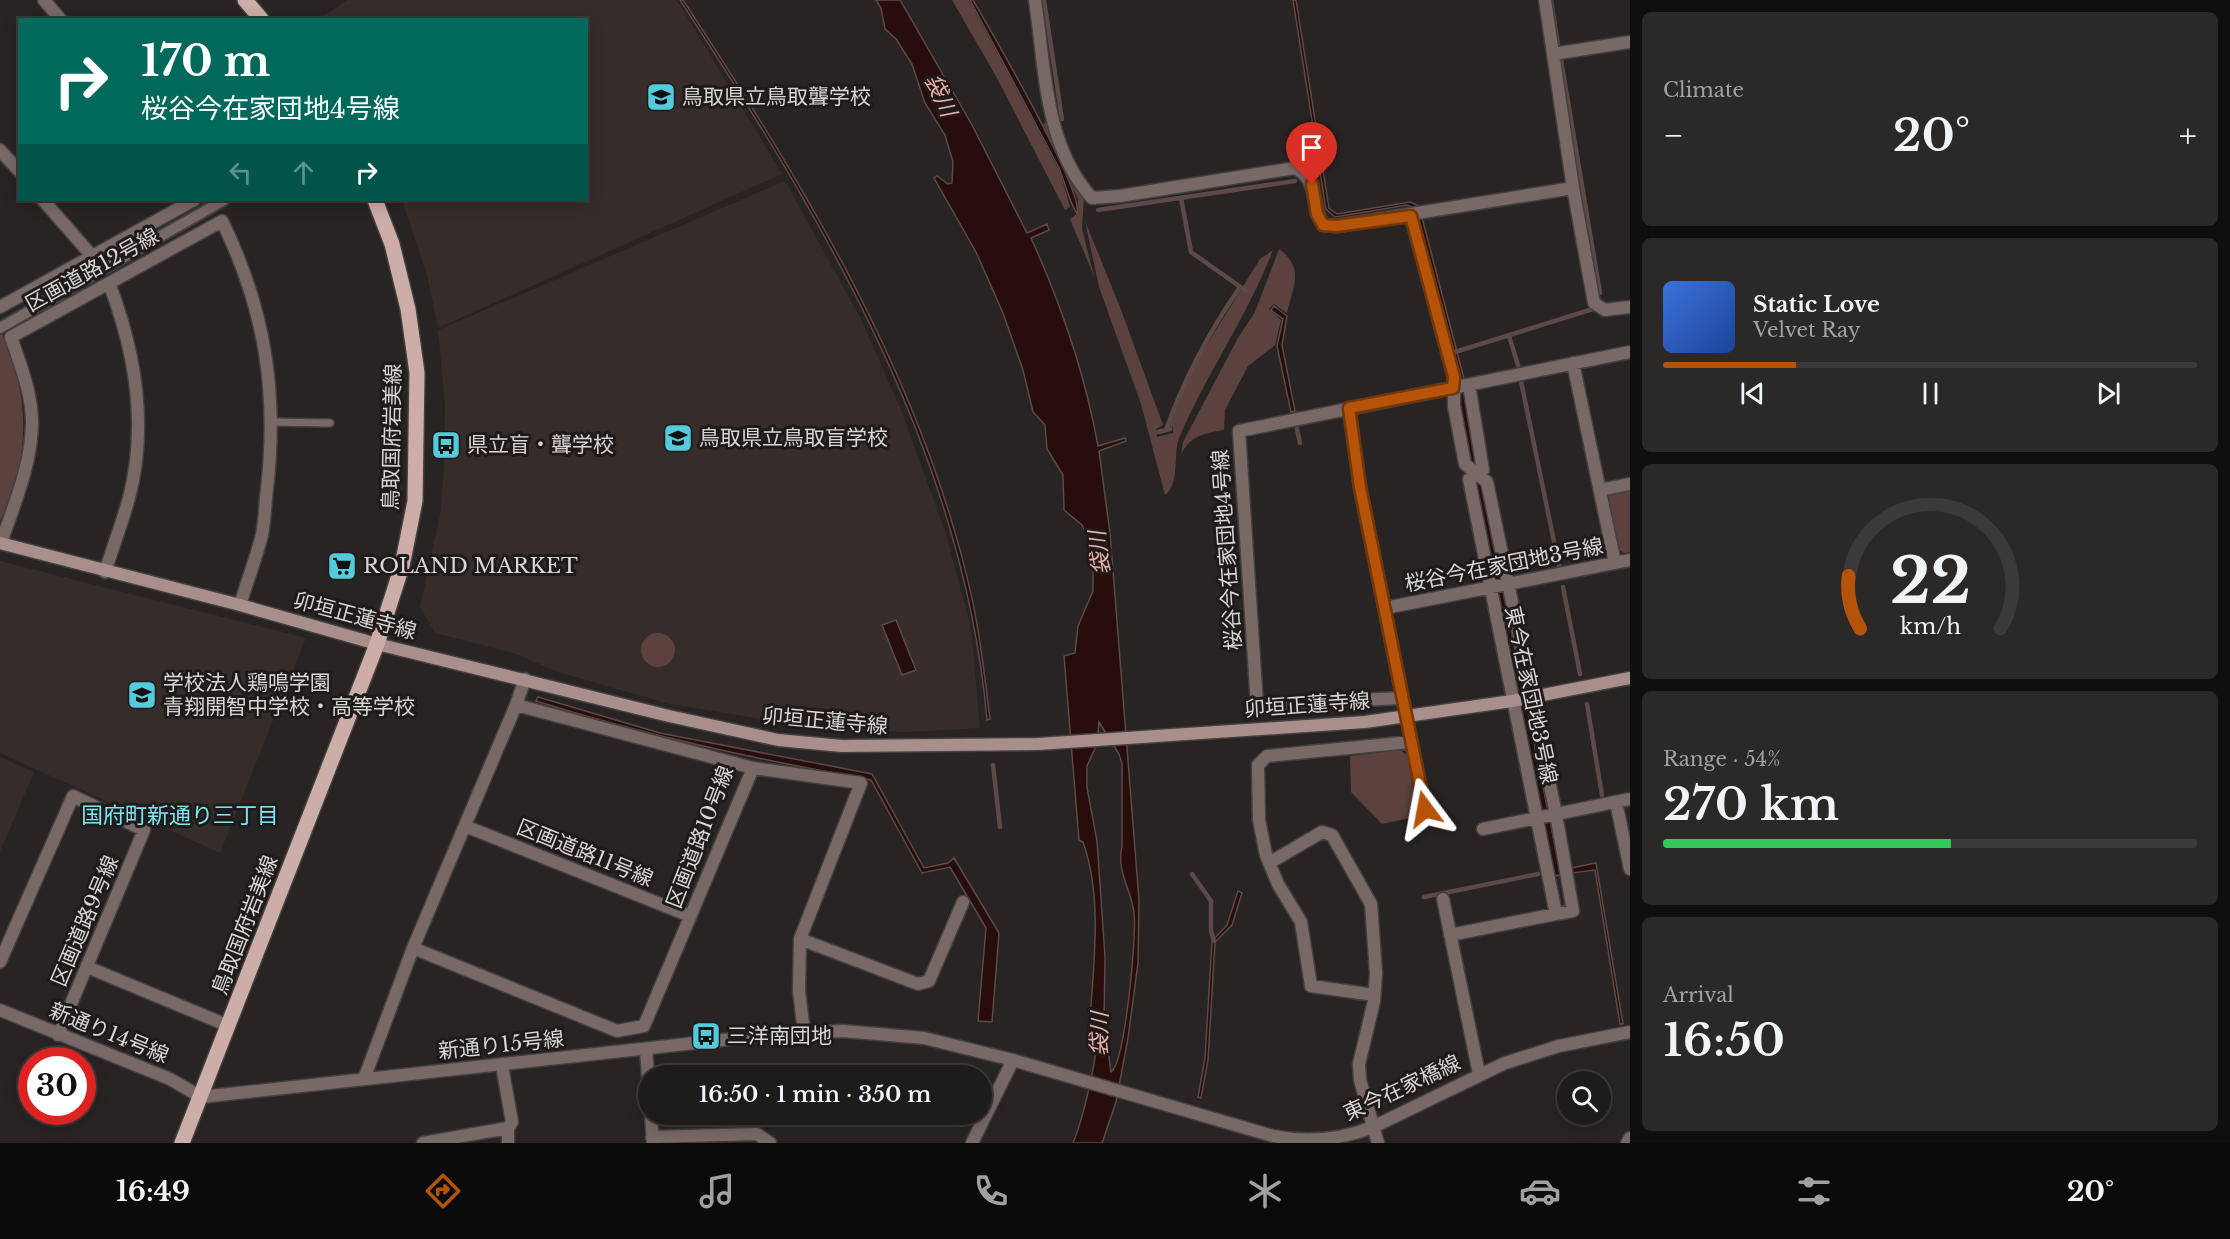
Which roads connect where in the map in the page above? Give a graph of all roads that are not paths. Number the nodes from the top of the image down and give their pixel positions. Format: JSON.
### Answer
{"nodes":[{"id":1,"x":44,"y":0,"type":"edge"},
{"id":2,"x":245,"y":0,"type":"edge"},
{"id":3,"x":1035,"y":0,"type":"edge"},
{"id":4,"x":1545,"y":0,"type":"edge"},
{"id":5,"x":59,"y":18,"type":"edge"},
{"id":6,"x":260,"y":18,"type":"edge"},
{"id":7,"x":1630,"y":42,"type":"edge"},
{"id":8,"x":1553,"y":54,"type":"junction"},
{"id":9,"x":0,"y":150,"type":"edge"},
{"id":10,"x":18,"y":170,"type":"edge"},
{"id":11,"x":1573,"y":188,"type":"junction"},
{"id":12,"x":44,"y":201,"type":"edge"},
{"id":13,"x":192,"y":201,"type":"edge"},
{"id":14,"x":222,"y":201,"type":"edge"},
{"id":15,"x":375,"y":201,"type":"edge"},
{"id":16,"x":1411,"y":216,"type":"junction"},
{"id":17,"x":92,"y":256,"type":"junction"},
{"id":18,"x":109,"y":283,"type":"junction"},
{"id":19,"x":0,"y":307,"type":"edge"},
{"id":20,"x":1630,"y":307,"type":"edge"},
{"id":21,"x":0,"y":328,"type":"edge"},
{"id":22,"x":1630,"y":352,"type":"edge"},
{"id":23,"x":1573,"y":363,"type":"junction"},
{"id":24,"x":1468,"y":385,"type":"junction"},
{"id":25,"x":1453,"y":388,"type":"junction"},
{"id":26,"x":1349,"y":408,"type":"junction"},
{"id":27,"x":271,"y":422,"type":"junction"},
{"id":28,"x":330,"y":423,"type":"dead end"},
{"id":29,"x":1476,"y":475,"type":"junction"},
{"id":30,"x":1630,"y":484,"type":"edge"},
{"id":31,"x":1600,"y":490,"type":"junction"},
{"id":32,"x":1,"y":543,"type":"edge"},
{"id":33,"x":1630,"y":560,"type":"edge"},
{"id":34,"x":1615,"y":563,"type":"junction"},
{"id":35,"x":105,"y":572,"type":"junction"},
{"id":36,"x":1508,"y":585,"type":"junction"},
{"id":37,"x":1489,"y":589,"type":"junction"},
{"id":38,"x":240,"y":605,"type":"junction"},
{"id":39,"x":1385,"y":608,"type":"junction"},
{"id":40,"x":376,"y":644,"type":"junction"},
{"id":41,"x":1630,"y":678,"type":"edge"},
{"id":42,"x":525,"y":679,"type":"junction"},
{"id":43,"x":1532,"y":697,"type":"junction"},
{"id":44,"x":1401,"y":698,"type":"junction"},
{"id":45,"x":1512,"y":701,"type":"junction"},
{"id":46,"x":516,"y":705,"type":"junction"},
{"id":47,"x":1404,"y":718,"type":"junction"},
{"id":48,"x":1410,"y":742,"type":"junction"},
{"id":49,"x":753,"y":768,"type":"junction"},
{"id":50,"x":1630,"y":800,"type":"edge"},
{"id":51,"x":1616,"y":802,"type":"junction"},
{"id":52,"x":1425,"y":809,"type":"dead end"},
{"id":53,"x":1556,"y":814,"type":"junction"},
{"id":54,"x":1536,"y":819,"type":"junction"},
{"id":55,"x":465,"y":826,"type":"junction"},
{"id":56,"x":1484,"y":830,"type":"dead end"},
{"id":57,"x":1269,"y":863,"type":"junction"},
{"id":58,"x":1630,"y":869,"type":"edge"},
{"id":59,"x":1443,"y":899,"type":"dead end"},
{"id":60,"x":963,"y":902,"type":"dead end"},
{"id":61,"x":1556,"y":914,"type":"junction"},
{"id":62,"x":690,"y":916,"type":"junction"},
{"id":63,"x":1450,"y":934,"type":"junction"},
{"id":64,"x":800,"y":939,"type":"junction"},
{"id":65,"x":413,"y":948,"type":"junction"},
{"id":66,"x":0,"y":962,"type":"edge"},
{"id":67,"x":87,"y":967,"type":"junction"},
{"id":68,"x":1374,"y":995,"type":"junction"},
{"id":69,"x":0,"y":1010,"type":"edge"},
{"id":70,"x":229,"y":1026,"type":"junction"},
{"id":71,"x":804,"y":1032,"type":"junction"},
{"id":72,"x":1630,"y":1032,"type":"edge"},
{"id":73,"x":58,"y":1035,"type":"junction"},
{"id":74,"x":646,"y":1049,"type":"junction"},
{"id":75,"x":1018,"y":1062,"type":"junction"},
{"id":76,"x":647,"y":1065,"type":"edge"},
{"id":77,"x":501,"y":1066,"type":"junction"},
{"id":78,"x":1479,"y":1074,"type":"junction"},
{"id":79,"x":364,"y":1079,"type":"junction"},
{"id":80,"x":201,"y":1096,"type":"junction"},
{"id":81,"x":651,"y":1125,"type":"edge"},
{"id":82,"x":1373,"y":1127,"type":"junction"},
{"id":83,"x":508,"y":1128,"type":"junction"},
{"id":84,"x":1630,"y":1137,"type":"edge"},
{"id":85,"x":652,"y":1140,"type":"edge"},
{"id":86,"x":182,"y":1143,"type":"edge"},
{"id":87,"x":423,"y":1143,"type":"edge"},
{"id":88,"x":508,"y":1143,"type":"edge"},
{"id":89,"x":770,"y":1143,"type":"edge"},
{"id":90,"x":972,"y":1143,"type":"edge"},
{"id":91,"x":1378,"y":1143,"type":"edge"},
{"id":92,"x":1627,"y":1143,"type":"edge"}],
"edges":[{"from":1,"to":5,"type":"street"},
{"from":2,"to":6,"type":"main road"},
{"from":3,"to":16,"type":"street"},
{"from":4,"to":8,"type":"street"},
{"from":7,"to":8,"type":"street"},
{"from":8,"to":11,"type":"street"},
{"from":9,"to":10,"type":"street"},
{"from":11,"to":16,"type":"street"},
{"from":11,"to":20,"type":"street"},
{"from":12,"to":17,"type":"street"},
{"from":13,"to":17,"type":"street"},
{"from":14,"to":21,"type":"street"},
{"from":15,"to":40,"type":"main road","name":"鳥取国府岩美線"},
{"from":16,"to":25,"type":"street"},
{"from":17,"to":19,"type":"street"},
{"from":18,"to":27,"type":"street","name":"区画道路12号線"},
{"from":18,"to":32,"type":"street","name":"区画道路12号線"},
{"from":18,"to":35,"type":"street"},
{"from":22,"to":23,"type":"street","name":"桜谷今在家団地4号線"},
{"from":23,"to":24,"type":"street","name":"桜谷今在家団地4号線"},
{"from":23,"to":31,"type":"street"},
{"from":24,"to":25,"type":"street","name":"桜谷今在家団地4号線"},
{"from":24,"to":29,"type":"street","name":"東今在家団地3号線"},
{"from":25,"to":26,"type":"street","name":"桜谷今在家団地4号線"},
{"from":25,"to":29,"type":"street"},
{"from":26,"to":39,"type":"street"},
{"from":26,"to":44,"type":"street","name":"桜谷今在家団地4号線"},
{"from":27,"to":28,"type":"lane"},
{"from":27,"to":38,"type":"street"},
{"from":29,"to":36,"type":"street"},
{"from":29,"to":37,"type":"street","name":"東今在家団地3号線"},
{"from":30,"to":31,"type":"street"},
{"from":31,"to":34,"type":"street"},
{"from":32,"to":35,"type":"main road","name":"卯垣正蓮寺線"},
{"from":33,"to":34,"type":"street","name":"桜谷今在家団地3号線"},
{"from":34,"to":36,"type":"street","name":"桜谷今在家団地3号線"},
{"from":35,"to":38,"type":"main road","name":"卯垣正蓮寺線"},
{"from":36,"to":37,"type":"street","name":"桜谷今在家団地3号線"},
{"from":36,"to":43,"type":"street"},
{"from":37,"to":39,"type":"street","name":"桜谷今在家団地3号線"},
{"from":37,"to":45,"type":"street","name":"東今在家団地3号線"},
{"from":38,"to":40,"type":"main road","name":"卯垣正蓮寺線"},
{"from":39,"to":44,"type":"street"},
{"from":40,"to":42,"type":"main road","name":"卯垣正蓮寺線"},
{"from":40,"to":70,"type":"main road","name":"鳥取国府岩美線"},
{"from":41,"to":43,"type":"main road","name":"卯垣正蓮寺線"},
{"from":42,"to":46,"type":"street"},
{"from":42,"to":47,"type":"main road","name":"卯垣正蓮寺線"},
{"from":43,"to":45,"type":"main road","name":"卯垣正蓮寺線"},
{"from":43,"to":53,"type":"street"},
{"from":44,"to":47,"type":"street"},
{"from":45,"to":47,"type":"main road","name":"卯垣正蓮寺線"},
{"from":45,"to":54,"type":"street","name":"東今在家団地3号線"},
{"from":46,"to":49,"type":"street","name":"区画道路10号線"},
{"from":46,"to":55,"type":"street"},
{"from":47,"to":48,"type":"street"},
{"from":48,"to":52,"type":"street"},
{"from":48,"to":57,"type":"street"},
{"from":49,"to":62,"type":"street","name":"区画道路10号線"},
{"from":49,"to":64,"type":"street"},
{"from":50,"to":51,"type":"street"},
{"from":51,"to":53,"type":"street"},
{"from":51,"to":58,"type":"street"},
{"from":53,"to":54,"type":"street"},
{"from":53,"to":61,"type":"street"},
{"from":54,"to":56,"type":"street"},
{"from":54,"to":61,"type":"street","name":"東今在家団地3号線"},
{"from":55,"to":62,"type":"street","name":"区画道路11号線"},
{"from":55,"to":65,"type":"street"},
{"from":57,"to":68,"type":"street"},
{"from":57,"to":68,"type":"street"},
{"from":59,"to":63,"type":"street"},
{"from":60,"to":64,"type":"street"},
{"from":61,"to":63,"type":"street"},
{"from":62,"to":65,"type":"street","name":"区画道路10号線"},
{"from":63,"to":78,"type":"street"},
{"from":64,"to":71,"type":"street"},
{"from":65,"to":79,"type":"street"},
{"from":66,"to":67,"type":"street","name":"区画道路9号線"},
{"from":67,"to":70,"type":"street"},
{"from":67,"to":73,"type":"street","name":"区画道路9号線"},
{"from":68,"to":82,"type":"street"},
{"from":69,"to":73,"type":"street","name":"新通り14号線"},
{"from":70,"to":80,"type":"main road","name":"鳥取国府岩美線"},
{"from":71,"to":74,"type":"street","name":"新通り15号線"},
{"from":71,"to":75,"type":"street"},
{"from":72,"to":78,"type":"street","name":"東今在家橋線"},
{"from":73,"to":80,"type":"street","name":"新通り14号線"},
{"from":74,"to":76,"type":"street"},
{"from":74,"to":77,"type":"street","name":"新通り15号線"},
{"from":75,"to":82,"type":"street","name":"東今在家橋線"},
{"from":75,"to":90,"type":"street"},
{"from":77,"to":79,"type":"street","name":"新通り15号線"},
{"from":77,"to":83,"type":"street"},
{"from":78,"to":82,"type":"street","name":"東今在家橋線"},
{"from":79,"to":80,"type":"street","name":"新通り15号線"},
{"from":80,"to":86,"type":"main road","name":"鳥取国府岩美線"},
{"from":81,"to":85,"type":"street"},
{"from":82,"to":91,"type":"street"},
{"from":83,"to":87,"type":"street"},
{"from":83,"to":88,"type":"street"},
{"from":84,"to":92,"type":"street"},
{"from":85,"to":89,"type":"street"}]}
